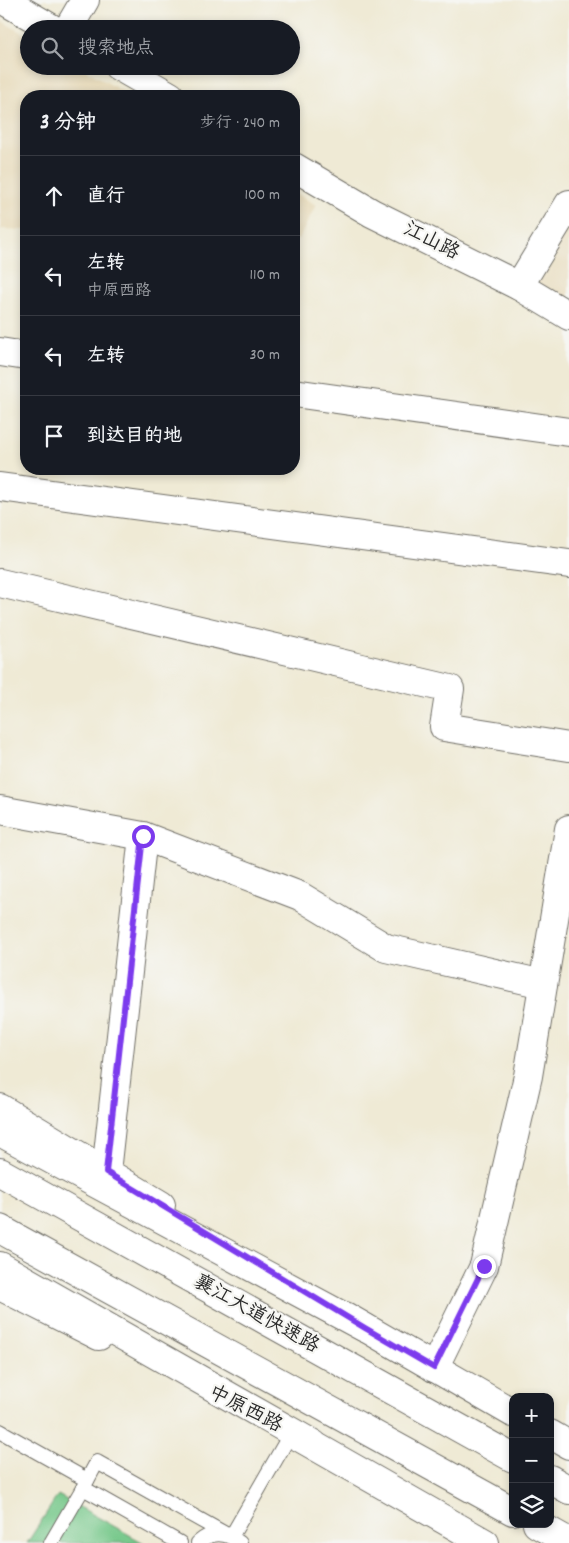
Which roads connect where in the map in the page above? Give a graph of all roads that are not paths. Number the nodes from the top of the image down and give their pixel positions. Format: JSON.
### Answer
{"nodes":[{"id":1,"x":4,"y":0,"type":"edge"},
{"id":2,"x":85,"y":0,"type":"edge"},
{"id":3,"x":38,"y":20,"type":"edge"},
{"id":4,"x":73,"y":20,"type":"edge"},
{"id":5,"x":134,"y":75,"type":"edge"},
{"id":6,"x":160,"y":90,"type":"edge"},
{"id":7,"x":300,"y":171,"type":"edge"},
{"id":8,"x":569,"y":204,"type":"edge"},
{"id":9,"x":519,"y":286,"type":"junction"},
{"id":10,"x":569,"y":316,"type":"edge"},
{"id":11,"x":0,"y":352,"type":"edge"},
{"id":12,"x":20,"y":355,"type":"edge"},
{"id":13,"x":300,"y":395,"type":"edge"},
{"id":14,"x":569,"y":432,"type":"edge"},
{"id":15,"x":0,"y":486,"type":"edge"},
{"id":16,"x":569,"y":564,"type":"edge"},
{"id":17,"x":0,"y":583,"type":"edge"},
{"id":18,"x":569,"y":747,"type":"edge"},
{"id":19,"x":0,"y":810,"type":"edge"},
{"id":20,"x":569,"y":829,"type":"edge"},
{"id":21,"x":143,"y":836,"type":"junction"},
{"id":22,"x":544,"y":984,"type":"junction"},
{"id":23,"x":0,"y":1108,"type":"edge"},
{"id":24,"x":0,"y":1132,"type":"edge"},
{"id":25,"x":0,"y":1172,"type":"edge"},
{"id":26,"x":106,"y":1172,"type":"junction"},
{"id":27,"x":0,"y":1229,"type":"edge"},
{"id":28,"x":0,"y":1266,"type":"edge"},
{"id":29,"x":0,"y":1286,"type":"edge"},
{"id":30,"x":365,"y":1328,"type":"junction"},
{"id":31,"x":434,"y":1368,"type":"junction"},
{"id":32,"x":509,"y":1410,"type":"edge"},
{"id":33,"x":0,"y":1431,"type":"edge"},
{"id":34,"x":554,"y":1436,"type":"edge"},
{"id":35,"x":302,"y":1438,"type":"junction"},
{"id":36,"x":569,"y":1445,"type":"edge"},
{"id":37,"x":509,"y":1456,"type":"edge"},
{"id":38,"x":554,"y":1481,"type":"edge"},
{"id":39,"x":85,"y":1484,"type":"junction"},
{"id":40,"x":569,"y":1490,"type":"edge"},
{"id":41,"x":509,"y":1509,"type":"edge"},
{"id":42,"x":544,"y":1528,"type":"edge"},
{"id":43,"x":236,"y":1540,"type":"edge"},
{"id":44,"x":569,"y":1542,"type":"edge"},
{"id":45,"x":51,"y":1543,"type":"edge"},
{"id":46,"x":180,"y":1543,"type":"edge"},
{"id":47,"x":198,"y":1543,"type":"edge"},
{"id":48,"x":485,"y":1543,"type":"edge"}],
"edges":[{"from":1,"to":3,"type":"main road"},
{"from":2,"to":4,"type":"main road"},
{"from":5,"to":6,"type":"main road"},
{"from":7,"to":9,"type":"main road","name":"江山路"},
{"from":8,"to":9,"type":"main road"},
{"from":9,"to":10,"type":"main road","name":"江山路"},
{"from":11,"to":12,"type":"main road"},
{"from":13,"to":14,"type":"main road"},
{"from":15,"to":16,"type":"main road"},
{"from":17,"to":18,"type":"main road"},
{"from":19,"to":21,"type":"main road"},
{"from":20,"to":22,"type":"main road"},
{"from":21,"to":22,"type":"main road"},
{"from":21,"to":26,"type":"main road"},
{"from":22,"to":31,"type":"main road"},
{"from":23,"to":26,"type":"main road"},
{"from":24,"to":30,"type":"main road"},
{"from":25,"to":37,"type":"main road","name":"襄江大道快速路"},
{"from":26,"to":30,"type":"main road"},
{"from":27,"to":41,"type":"main road"},
{"from":28,"to":35,"type":"main road"},
{"from":29,"to":35,"type":"main road","name":"中原西路"},
{"from":30,"to":31,"type":"main road"},
{"from":31,"to":32,"type":"main road"},
{"from":33,"to":39,"type":"lane"},
{"from":34,"to":36,"type":"main road"},
{"from":35,"to":43,"type":"lane"},
{"from":35,"to":48,"type":"main road","name":"中原西路"},
{"from":38,"to":40,"type":"main road"},
{"from":39,"to":43,"type":"lane"},
{"from":39,"to":45,"type":"lane"},
{"from":39,"to":46,"type":"lane"},
{"from":42,"to":44,"type":"main road"},
{"from":43,"to":47,"type":"lane"}]}
